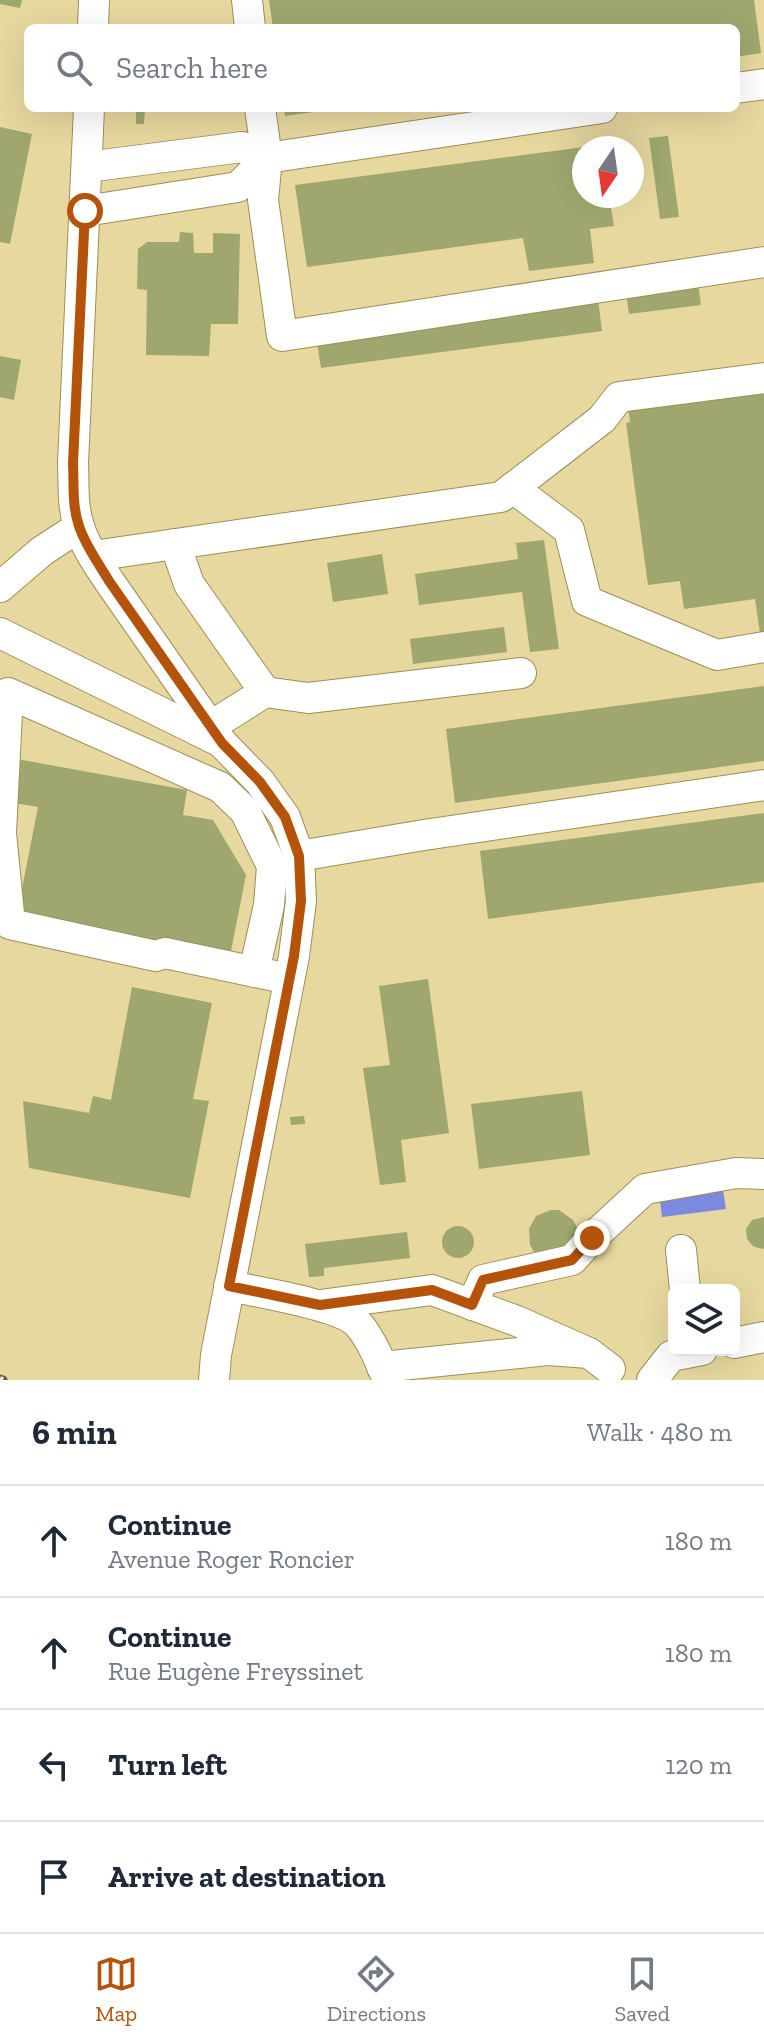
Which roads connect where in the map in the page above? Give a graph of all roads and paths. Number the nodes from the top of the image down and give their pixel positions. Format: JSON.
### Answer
{"nodes":[{"id":1,"x":94,"y":0,"type":"edge"},
{"id":2,"x":247,"y":0,"type":"edge"},
{"id":3,"x":93,"y":24,"type":"edge"},
{"id":4,"x":250,"y":24,"type":"edge"},
{"id":5,"x":764,"y":84,"type":"edge"},
{"id":6,"x":740,"y":87,"type":"edge"},
{"id":7,"x":89,"y":112,"type":"edge"},
{"id":8,"x":261,"y":112,"type":"edge"},
{"id":9,"x":575,"y":112,"type":"edge"},
{"id":10,"x":267,"y":158,"type":"junction"},
{"id":11,"x":87,"y":167,"type":"junction"},
{"id":12,"x":85,"y":211,"type":"junction"},
{"id":13,"x":764,"y":262,"type":"edge"},
{"id":14,"x":764,"y":378,"type":"edge"},
{"id":15,"x":513,"y":488,"type":"junction"},
{"id":16,"x":79,"y":527,"type":"junction"},
{"id":17,"x":175,"y":544,"type":"junction"},
{"id":18,"x":93,"y":556,"type":"junction"},
{"id":19,"x":0,"y":587,"type":"edge"},
{"id":20,"x":0,"y":633,"type":"edge"},
{"id":21,"x":764,"y":647,"type":"edge"},
{"id":22,"x":521,"y":673,"type":"dead end"},
{"id":23,"x":265,"y":692,"type":"junction"},
{"id":24,"x":217,"y":734,"type":"junction"},
{"id":25,"x":764,"y":785,"type":"edge"},
{"id":26,"x":299,"y":856,"type":"junction"},
{"id":27,"x":254,"y":972,"type":"junction"},
{"id":28,"x":289,"y":979,"type":"junction"},
{"id":29,"x":764,"y":1174,"type":"edge"},
{"id":30,"x":681,"y":1250,"type":"dead end"},
{"id":31,"x":684,"y":1284,"type":"edge"},
{"id":32,"x":229,"y":1286,"type":"junction"},
{"id":33,"x":320,"y":1305,"type":"junction"},
{"id":34,"x":472,"y":1305,"type":"junction"},
{"id":35,"x":764,"y":1337,"type":"edge"},
{"id":36,"x":740,"y":1342,"type":"edge"},
{"id":37,"x":671,"y":1356,"type":"edge"},
{"id":38,"x":606,"y":1367,"type":"edge"},
{"id":39,"x":385,"y":1374,"type":"edge"},
{"id":40,"x":214,"y":1380,"type":"edge"},
{"id":41,"x":416,"y":1380,"type":"edge"},
{"id":42,"x":652,"y":1380,"type":"edge"}],
"edges":[{"from":1,"to":3,"type":"street"},
{"from":2,"to":4,"type":"street"},
{"from":5,"to":6,"type":"street"},
{"from":7,"to":11,"type":"street"},
{"from":8,"to":10,"type":"street"},
{"from":9,"to":10,"type":"street"},
{"from":10,"to":11,"type":"street"},
{"from":10,"to":12,"type":"street"},
{"from":10,"to":13,"type":"street"},
{"from":11,"to":12,"type":"street"},
{"from":12,"to":16,"type":"street"},
{"from":14,"to":15,"type":"street"},
{"from":15,"to":17,"type":"street"},
{"from":15,"to":21,"type":"street"},
{"from":16,"to":18,"type":"street"},
{"from":16,"to":19,"type":"street"},
{"from":17,"to":18,"type":"street"},
{"from":17,"to":23,"type":"street"},
{"from":18,"to":24,"type":"street"},
{"from":20,"to":24,"type":"street"},
{"from":22,"to":23,"type":"street"},
{"from":23,"to":24,"type":"street"},
{"from":24,"to":26,"type":"street"},
{"from":25,"to":26,"type":"street"},
{"from":26,"to":28,"type":"street"},
{"from":27,"to":27,"type":"street"},
{"from":27,"to":28,"type":"street"},
{"from":28,"to":32,"type":"street"},
{"from":29,"to":34,"type":"street"},
{"from":30,"to":31,"type":"street"},
{"from":32,"to":33,"type":"street"},
{"from":32,"to":40,"type":"street"},
{"from":33,"to":34,"type":"street"},
{"from":33,"to":39,"type":"street"},
{"from":34,"to":38,"type":"street"},
{"from":35,"to":36,"type":"street"},
{"from":37,"to":42,"type":"street"},
{"from":38,"to":39,"type":"street"},
{"from":38,"to":41,"type":"street"}]}
